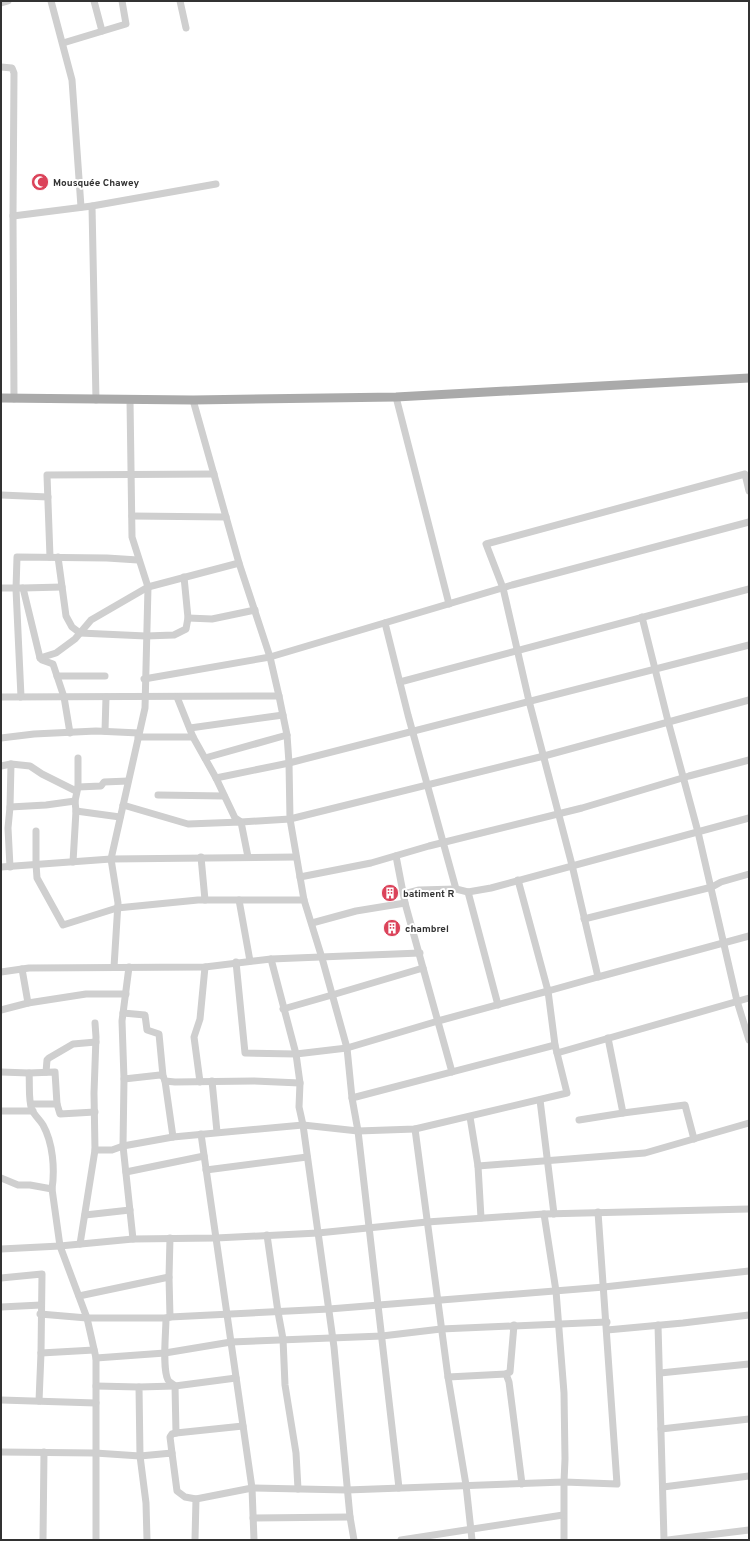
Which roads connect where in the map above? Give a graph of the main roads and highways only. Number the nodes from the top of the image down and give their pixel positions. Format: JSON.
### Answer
{"nodes":[{"id":1,"x":749,"y":378,"type":"edge"},
{"id":2,"x":1,"y":398,"type":"edge"}],
"edges":[{"from":1,"to":2,"type":"main road"}]}
